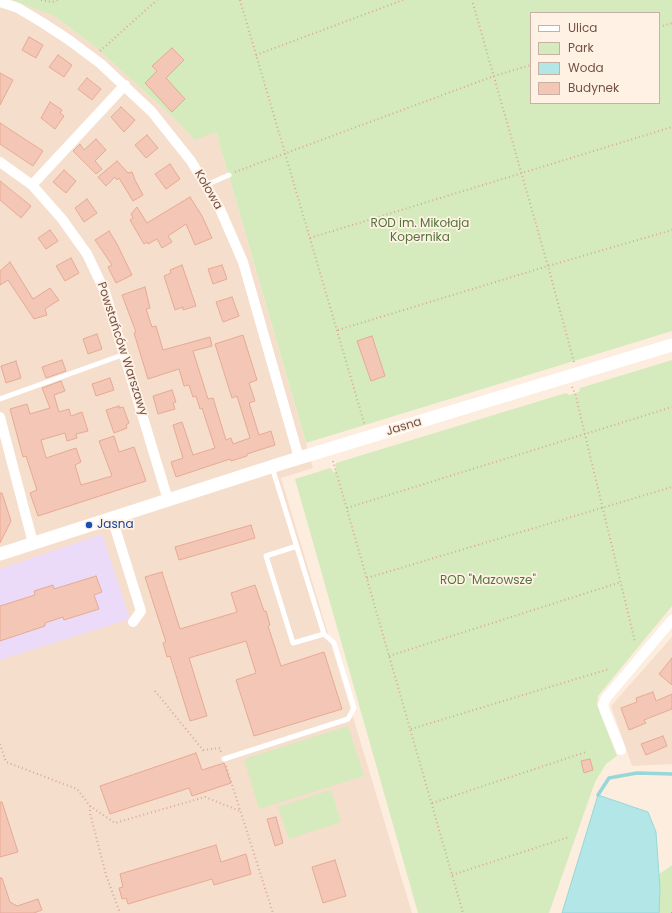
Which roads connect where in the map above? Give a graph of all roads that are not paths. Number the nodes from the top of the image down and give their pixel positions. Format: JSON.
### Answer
{"nodes":[{"id":1,"x":0,"y":2,"type":"edge"},
{"id":2,"x":124,"y":85,"type":"junction"},
{"id":3,"x":0,"y":162,"type":"edge"},
{"id":4,"x":229,"y":175,"type":"road end"},
{"id":5,"x":32,"y":185,"type":"junction"},
{"id":6,"x":206,"y":185,"type":"junction"},
{"id":7,"x":672,"y":345,"type":"edge"},
{"id":8,"x":125,"y":354,"type":"junction"},
{"id":9,"x":0,"y":399,"type":"edge"},
{"id":10,"x":0,"y":416,"type":"edge"},
{"id":11,"x":299,"y":458,"type":"junction"},
{"id":12,"x":272,"y":466,"type":"junction"},
{"id":13,"x":168,"y":500,"type":"junction"},
{"id":14,"x":112,"y":518,"type":"junction"},
{"id":15,"x":33,"y":543,"type":"junction"},
{"id":16,"x":297,"y":546,"type":"junction"},
{"id":17,"x":0,"y":554,"type":"edge"},
{"id":18,"x":672,"y":620,"type":"edge"},
{"id":19,"x":134,"y":622,"type":"dead end"},
{"id":20,"x":324,"y":634,"type":"junction"},
{"id":21,"x":621,"y":750,"type":"dead end"},
{"id":22,"x":224,"y":759,"type":"road end"}],
"edges":[{"from":1,"to":2,"type":"street","name":"Kołowa"},
{"from":2,"to":5,"type":"street"},
{"from":2,"to":6,"type":"street","name":"Kołowa"},
{"from":3,"to":5,"type":"street","name":"Powstańców Warszawy"},
{"from":4,"to":6,"type":"lane"},
{"from":5,"to":8,"type":"street","name":"Powstańców Warszawy"},
{"from":6,"to":11,"type":"street","name":"Kołowa"},
{"from":7,"to":11,"type":"street","name":"Jasna"},
{"from":8,"to":9,"type":"lane"},
{"from":8,"to":13,"type":"street","name":"Powstańców Warszawy"},
{"from":10,"to":15,"type":"street"},
{"from":11,"to":12,"type":"street","name":"Jasna"},
{"from":12,"to":13,"type":"street","name":"Jasna"},
{"from":12,"to":16,"type":"lane"},
{"from":13,"to":14,"type":"street","name":"Jasna"},
{"from":14,"to":15,"type":"street","name":"Jasna"},
{"from":14,"to":19,"type":"street"},
{"from":15,"to":17,"type":"street","name":"Jasna"},
{"from":16,"to":20,"type":"lane"},
{"from":16,"to":20,"type":"lane"},
{"from":18,"to":21,"type":"street"},
{"from":20,"to":22,"type":"lane"}]}
